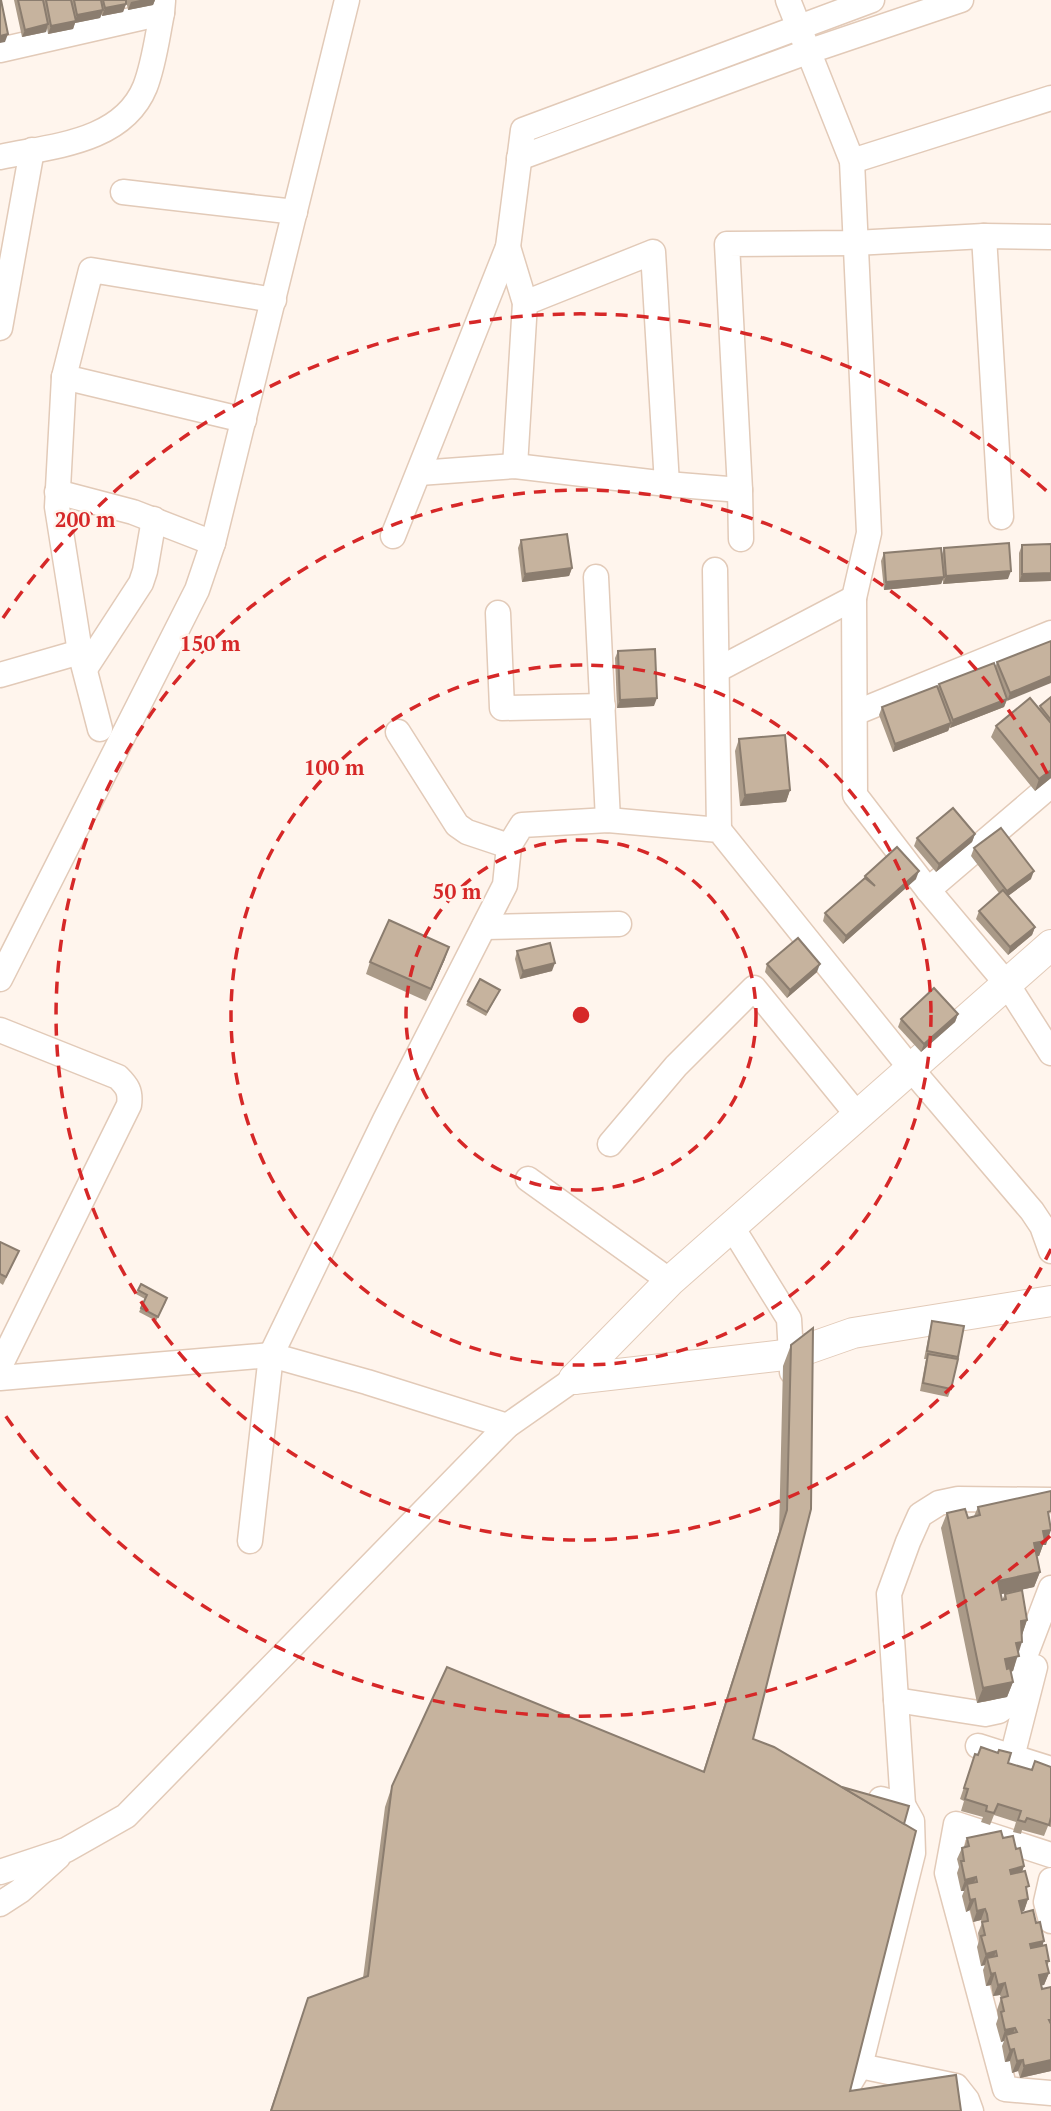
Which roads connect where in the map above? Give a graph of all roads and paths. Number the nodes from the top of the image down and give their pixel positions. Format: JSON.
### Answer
{"nodes":[{"id":1,"x":347,"y":0,"type":"edge"},
{"id":2,"x":788,"y":0,"type":"edge"},
{"id":3,"x":872,"y":0,"type":"edge"},
{"id":4,"x":961,"y":0,"type":"edge"},
{"id":5,"x":163,"y":7,"type":"edge"},
{"id":6,"x":797,"y":28,"type":"junction"},
{"id":7,"x":0,"y":50,"type":"edge"},
{"id":8,"x":807,"y":52,"type":"junction"},
{"id":9,"x":1051,"y":98,"type":"edge"},
{"id":10,"x":32,"y":150,"type":"junction"},
{"id":11,"x":0,"y":157,"type":"edge"},
{"id":12,"x":519,"y":158,"type":"junction"},
{"id":13,"x":852,"y":161,"type":"junction"},
{"id":14,"x":123,"y":192,"type":"dead end"},
{"id":15,"x":295,"y":212,"type":"junction"},
{"id":16,"x":984,"y":236,"type":"junction"},
{"id":17,"x":1050,"y":237,"type":"edge"},
{"id":18,"x":855,"y":243,"type":"junction"},
{"id":19,"x":508,"y":247,"type":"junction"},
{"id":20,"x":274,"y":300,"type":"junction"},
{"id":21,"x":524,"y":303,"type":"junction"},
{"id":22,"x":0,"y":328,"type":"edge"},
{"id":23,"x":64,"y":377,"type":"junction"},
{"id":24,"x":244,"y":419,"type":"junction"},
{"id":25,"x":515,"y":466,"type":"junction"},
{"id":26,"x":419,"y":473,"type":"junction"},
{"id":27,"x":667,"y":484,"type":"junction"},
{"id":28,"x":740,"y":490,"type":"junction"},
{"id":29,"x":57,"y":492,"type":"junction"},
{"id":30,"x":1001,"y":517,"type":"dead end"},
{"id":31,"x":154,"y":519,"type":"junction"},
{"id":32,"x":393,"y":536,"type":"dead end"},
{"id":33,"x":741,"y":539,"type":"dead end"},
{"id":34,"x":213,"y":543,"type":"junction"},
{"id":35,"x":715,"y":570,"type":"dead end"},
{"id":36,"x":596,"y":577,"type":"dead end"},
{"id":37,"x":854,"y":598,"type":"junction"},
{"id":38,"x":498,"y":612,"type":"dead end"},
{"id":39,"x":1051,"y":633,"type":"edge"},
{"id":40,"x":83,"y":661,"type":"junction"},
{"id":41,"x":717,"y":670,"type":"junction"},
{"id":42,"x":0,"y":675,"type":"edge"},
{"id":43,"x":603,"y":705,"type":"junction"},
{"id":44,"x":855,"y":713,"type":"junction"},
{"id":45,"x":100,"y":729,"type":"dead end"},
{"id":46,"x":398,"y":732,"type":"dead end"},
{"id":47,"x":1051,"y":785,"type":"edge"},
{"id":48,"x":608,"y":820,"type":"junction"},
{"id":49,"x":719,"y":830,"type":"junction"},
{"id":50,"x":509,"y":846,"type":"junction"},
{"id":51,"x":928,"y":890,"type":"junction"},
{"id":52,"x":619,"y":924,"type":"dead end"},
{"id":53,"x":484,"y":927,"type":"junction"},
{"id":54,"x":1051,"y":945,"type":"edge"},
{"id":55,"x":0,"y":979,"type":"edge"},
{"id":56,"x":1007,"y":984,"type":"junction"},
{"id":57,"x":0,"y":1030,"type":"edge"},
{"id":58,"x":1051,"y":1053,"type":"edge"},
{"id":59,"x":912,"y":1070,"type":"junction"},
{"id":60,"x":859,"y":1117,"type":"junction"},
{"id":61,"x":610,"y":1144,"type":"dead end"},
{"id":62,"x":528,"y":1179,"type":"dead end"},
{"id":63,"x":732,"y":1227,"type":"junction"},
{"id":64,"x":1051,"y":1251,"type":"edge"},
{"id":65,"x":670,"y":1281,"type":"junction"},
{"id":66,"x":1051,"y":1301,"type":"edge"},
{"id":67,"x":793,"y":1354,"type":"junction"},
{"id":68,"x":271,"y":1355,"type":"junction"},
{"id":69,"x":0,"y":1366,"type":"edge"},
{"id":70,"x":0,"y":1378,"type":"edge"},
{"id":71,"x":574,"y":1379,"type":"junction"},
{"id":72,"x":792,"y":1394,"type":"edge"},
{"id":73,"x":508,"y":1426,"type":"junction"},
{"id":74,"x":1051,"y":1500,"type":"edge"},
{"id":75,"x":250,"y":1541,"type":"dead end"},
{"id":76,"x":1051,"y":1588,"type":"edge"},
{"id":77,"x":1051,"y":1605,"type":"edge"},
{"id":78,"x":896,"y":1700,"type":"junction"},
{"id":79,"x":978,"y":1745,"type":"dead end"},
{"id":80,"x":1012,"y":1757,"type":"junction"},
{"id":81,"x":1051,"y":1769,"type":"edge"},
{"id":82,"x":853,"y":1791,"type":"edge"},
{"id":83,"x":903,"y":1805,"type":"junction"},
{"id":84,"x":66,"y":1850,"type":"junction"},
{"id":85,"x":1051,"y":1855,"type":"edge"},
{"id":86,"x":0,"y":1872,"type":"edge"},
{"id":87,"x":1051,"y":1880,"type":"edge"},
{"id":88,"x":0,"y":1904,"type":"edge"},
{"id":89,"x":1051,"y":1921,"type":"edge"},
{"id":90,"x":860,"y":2066,"type":"junction"},
{"id":91,"x":1051,"y":2093,"type":"edge"},
{"id":92,"x":832,"y":2111,"type":"edge"},
{"id":93,"x":971,"y":2111,"type":"edge"}],
"edges":[{"from":1,"to":15,"type":"street"},
{"from":2,"to":6,"type":"street"},
{"from":3,"to":6,"type":"street"},
{"from":4,"to":8,"type":"street"},
{"from":5,"to":7,"type":"street"},
{"from":5,"to":10,"type":"street"},
{"from":6,"to":8,"type":"street"},
{"from":6,"to":12,"type":"street"},
{"from":8,"to":12,"type":"street"},
{"from":8,"to":13,"type":"street"},
{"from":9,"to":13,"type":"street"},
{"from":10,"to":11,"type":"street"},
{"from":10,"to":22,"type":"street"},
{"from":12,"to":19,"type":"street"},
{"from":13,"to":18,"type":"street"},
{"from":14,"to":15,"type":"street"},
{"from":15,"to":20,"type":"street"},
{"from":16,"to":17,"type":"street"},
{"from":16,"to":18,"type":"street"},
{"from":16,"to":30,"type":"street"},
{"from":18,"to":28,"type":"street"},
{"from":18,"to":37,"type":"street"},
{"from":19,"to":21,"type":"street"},
{"from":19,"to":26,"type":"street"},
{"from":20,"to":23,"type":"street"},
{"from":20,"to":24,"type":"street"},
{"from":21,"to":25,"type":"street"},
{"from":21,"to":27,"type":"street"},
{"from":23,"to":24,"type":"street"},
{"from":23,"to":29,"type":"street"},
{"from":24,"to":34,"type":"street"},
{"from":25,"to":26,"type":"street"},
{"from":25,"to":27,"type":"street"},
{"from":26,"to":32,"type":"street"},
{"from":27,"to":28,"type":"street"},
{"from":28,"to":33,"type":"street"},
{"from":29,"to":31,"type":"street"},
{"from":29,"to":40,"type":"street"},
{"from":31,"to":34,"type":"street"},
{"from":31,"to":40,"type":"street"},
{"from":34,"to":55,"type":"street"},
{"from":35,"to":41,"type":"street"},
{"from":36,"to":43,"type":"street"},
{"from":37,"to":41,"type":"street"},
{"from":37,"to":44,"type":"street"},
{"from":38,"to":43,"type":"street"},
{"from":39,"to":44,"type":"street"},
{"from":40,"to":42,"type":"street"},
{"from":40,"to":45,"type":"street"},
{"from":41,"to":49,"type":"street"},
{"from":43,"to":48,"type":"street"},
{"from":44,"to":51,"type":"street"},
{"from":46,"to":50,"type":"street"},
{"from":47,"to":51,"type":"street"},
{"from":48,"to":49,"type":"street"},
{"from":48,"to":50,"type":"street"},
{"from":49,"to":59,"type":"street"},
{"from":50,"to":53,"type":"street"},
{"from":51,"to":56,"type":"street"},
{"from":52,"to":53,"type":"street"},
{"from":53,"to":68,"type":"street"},
{"from":54,"to":56,"type":"street"},
{"from":56,"to":58,"type":"street"},
{"from":56,"to":59,"type":"street"},
{"from":57,"to":69,"type":"street"},
{"from":59,"to":60,"type":"street"},
{"from":59,"to":64,"type":"street"},
{"from":60,"to":61,"type":"street"},
{"from":60,"to":63,"type":"street"},
{"from":62,"to":65,"type":"street"},
{"from":63,"to":65,"type":"street"},
{"from":63,"to":67,"type":"street"},
{"from":65,"to":71,"type":"street"},
{"from":66,"to":67,"type":"street"},
{"from":67,"to":71,"type":"street"},
{"from":67,"to":72,"type":"street"},
{"from":68,"to":70,"type":"street"},
{"from":68,"to":73,"type":"street"},
{"from":68,"to":75,"type":"street"},
{"from":71,"to":73,"type":"street"},
{"from":73,"to":84,"type":"street"},
{"from":74,"to":78,"type":"street"},
{"from":76,"to":78,"type":"street"},
{"from":77,"to":80,"type":"street"},
{"from":78,"to":83,"type":"street"},
{"from":79,"to":80,"type":"street"},
{"from":80,"to":81,"type":"street"},
{"from":82,"to":83,"type":"street"},
{"from":83,"to":90,"type":"street"},
{"from":84,"to":86,"type":"street"},
{"from":84,"to":88,"type":"street"},
{"from":85,"to":91,"type":"street"},
{"from":87,"to":89,"type":"street"},
{"from":90,"to":92,"type":"street"},
{"from":90,"to":93,"type":"street"}]}
